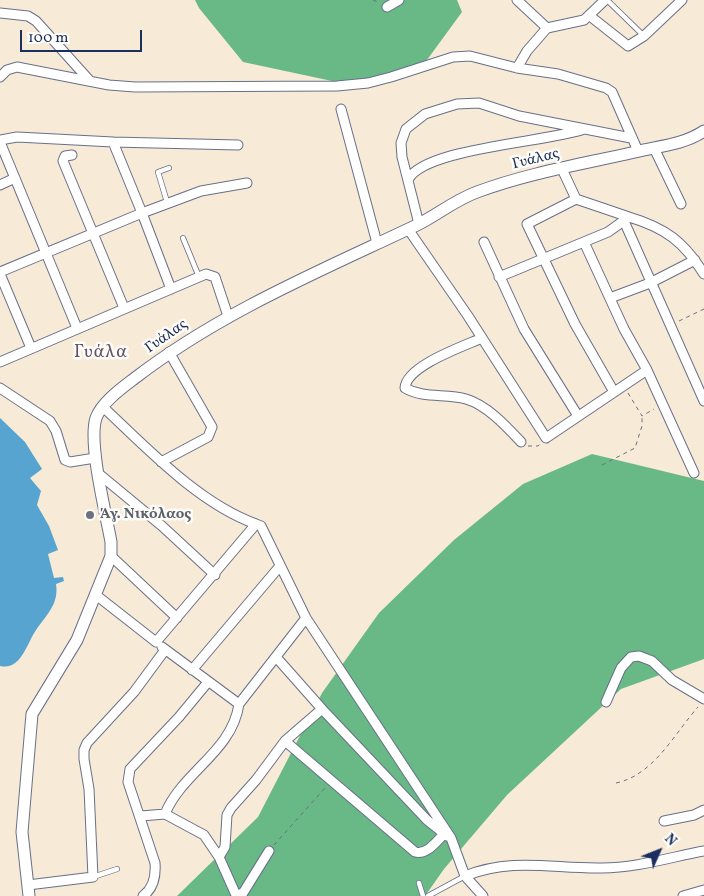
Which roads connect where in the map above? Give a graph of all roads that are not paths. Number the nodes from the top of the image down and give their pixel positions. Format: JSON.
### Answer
{"nodes":[{"id":1,"x":400,"y":0,"type":"edge"},
{"id":2,"x":517,"y":0,"type":"edge"},
{"id":3,"x":592,"y":0,"type":"edge"},
{"id":4,"x":682,"y":0,"type":"edge"},
{"id":5,"x":603,"y":2,"type":"edge"},
{"id":6,"x":387,"y":6,"type":"dead end"},
{"id":7,"x":0,"y":13,"type":"edge"},
{"id":8,"x":590,"y":16,"type":"junction"},
{"id":9,"x":547,"y":28,"type":"junction"},
{"id":10,"x":644,"y":36,"type":"junction"},
{"id":11,"x":517,"y":68,"type":"junction"},
{"id":12,"x":0,"y":76,"type":"edge"},
{"id":13,"x":90,"y":81,"type":"junction"},
{"id":14,"x":341,"y":109,"type":"dead end"},
{"id":15,"x":587,"y":128,"type":"junction"},
{"id":16,"x":704,"y":131,"type":"edge"},
{"id":17,"x":631,"y":138,"type":"junction"},
{"id":18,"x":0,"y":141,"type":"edge"},
{"id":19,"x":113,"y":142,"type":"junction"},
{"id":20,"x":238,"y":145,"type":"dead end"},
{"id":21,"x":654,"y":148,"type":"junction"},
{"id":22,"x":638,"y":151,"type":"junction"},
{"id":23,"x":72,"y":155,"type":"dead end"},
{"id":24,"x":169,"y":168,"type":"dead end"},
{"id":25,"x":562,"y":169,"type":"junction"},
{"id":26,"x":15,"y":178,"type":"junction"},
{"id":27,"x":408,"y":180,"type":"junction"},
{"id":28,"x":247,"y":183,"type":"dead end"},
{"id":29,"x":0,"y":185,"type":"edge"},
{"id":30,"x":576,"y":199,"type":"junction"},
{"id":31,"x":167,"y":202,"type":"junction"},
{"id":32,"x":681,"y":204,"type":"dead end"},
{"id":33,"x":142,"y":213,"type":"junction"},
{"id":34,"x":627,"y":219,"type":"junction"},
{"id":35,"x":419,"y":224,"type":"junction"},
{"id":36,"x":408,"y":229,"type":"junction"},
{"id":37,"x":93,"y":234,"type":"junction"},
{"id":38,"x":183,"y":238,"type":"dead end"},
{"id":39,"x":484,"y":242,"type":"dead end"},
{"id":40,"x":584,"y":242,"type":"junction"},
{"id":41,"x":377,"y":243,"type":"junction"},
{"id":42,"x":45,"y":253,"type":"junction"},
{"id":43,"x":543,"y":259,"type":"junction"},
{"id":44,"x":695,"y":260,"type":"junction"},
{"id":45,"x":0,"y":273,"type":"edge"},
{"id":46,"x":704,"y":274,"type":"edge"},
{"id":47,"x":199,"y":277,"type":"junction"},
{"id":48,"x":499,"y":277,"type":"junction"},
{"id":49,"x":650,"y":283,"type":"junction"},
{"id":50,"x":171,"y":289,"type":"junction"},
{"id":51,"x":610,"y":298,"type":"junction"},
{"id":52,"x":124,"y":308,"type":"junction"},
{"id":53,"x":228,"y":316,"type":"junction"},
{"id":54,"x":77,"y":328,"type":"junction"},
{"id":55,"x":482,"y":338,"type":"junction"},
{"id":56,"x":30,"y":348,"type":"junction"},
{"id":57,"x":169,"y":352,"type":"junction"},
{"id":58,"x":0,"y":362,"type":"edge"},
{"id":59,"x":647,"y":370,"type":"junction"},
{"id":60,"x":0,"y":388,"type":"edge"},
{"id":61,"x":614,"y":392,"type":"junction"},
{"id":62,"x":704,"y":401,"type":"edge"},
{"id":63,"x":103,"y":407,"type":"junction"},
{"id":64,"x":578,"y":416,"type":"junction"},
{"id":65,"x":521,"y":442,"type":"road end"},
{"id":66,"x":95,"y":458,"type":"junction"},
{"id":67,"x":161,"y":462,"type":"junction"},
{"id":68,"x":694,"y":473,"type":"dead end"},
{"id":69,"x":99,"y":474,"type":"junction"},
{"id":70,"x":256,"y":524,"type":"junction"},
{"id":71,"x":110,"y":556,"type":"junction"},
{"id":72,"x":280,"y":566,"type":"junction"},
{"id":73,"x":215,"y":575,"type":"junction"},
{"id":74,"x":96,"y":595,"type":"junction"},
{"id":75,"x":177,"y":618,"type":"junction"},
{"id":76,"x":306,"y":618,"type":"junction"},
{"id":77,"x":156,"y":642,"type":"junction"},
{"id":78,"x":166,"y":650,"type":"junction"},
{"id":79,"x":276,"y":657,"type":"junction"},
{"id":80,"x":192,"y":670,"type":"junction"},
{"id":81,"x":208,"y":682,"type":"junction"},
{"id":82,"x":704,"y":700,"type":"edge"},
{"id":83,"x":606,"y":702,"type":"dead end"},
{"id":84,"x":239,"y":704,"type":"junction"},
{"id":85,"x":322,"y":709,"type":"junction"},
{"id":86,"x":285,"y":741,"type":"junction"},
{"id":87,"x":704,"y":810,"type":"edge"},
{"id":88,"x":165,"y":814,"type":"junction"},
{"id":89,"x":141,"y":816,"type":"junction"},
{"id":90,"x":664,"y":821,"type":"dead end"},
{"id":91,"x":447,"y":836,"type":"junction"},
{"id":92,"x":269,"y":851,"type":"road end"},
{"id":93,"x":704,"y":851,"type":"edge"},
{"id":94,"x":219,"y":857,"type":"junction"},
{"id":95,"x":117,"y":869,"type":"dead end"},
{"id":96,"x":93,"y":876,"type":"junction"},
{"id":97,"x":466,"y":876,"type":"junction"},
{"id":98,"x":419,"y":883,"type":"dead end"},
{"id":99,"x":29,"y":890,"type":"edge"},
{"id":100,"x":704,"y":890,"type":"edge"},
{"id":101,"x":143,"y":896,"type":"edge"},
{"id":102,"x":423,"y":896,"type":"edge"},
{"id":103,"x":428,"y":896,"type":"edge"},
{"id":104,"x":483,"y":896,"type":"edge"},
{"id":105,"x":683,"y":896,"type":"edge"}],
"edges":[{"from":1,"to":6,"type":"street"},
{"from":2,"to":9,"type":"street"},
{"from":3,"to":5,"type":"street"},
{"from":4,"to":10,"type":"street"},
{"from":5,"to":8,"type":"street"},
{"from":5,"to":10,"type":"lane"},
{"from":7,"to":13,"type":"street"},
{"from":8,"to":9,"type":"street"},
{"from":8,"to":10,"type":"street"},
{"from":9,"to":11,"type":"street"},
{"from":11,"to":13,"type":"street"},
{"from":11,"to":17,"type":"street"},
{"from":12,"to":13,"type":"street"},
{"from":14,"to":41,"type":"street"},
{"from":15,"to":17,"type":"street"},
{"from":15,"to":27,"type":"street"},
{"from":15,"to":27,"type":"street"},
{"from":16,"to":21,"type":"street","name":"Γυάλας"},
{"from":17,"to":22,"type":"street"},
{"from":18,"to":19,"type":"street"},
{"from":18,"to":26,"type":"street"},
{"from":19,"to":20,"type":"street"},
{"from":19,"to":33,"type":"street"},
{"from":21,"to":22,"type":"street","name":"Γυάλας"},
{"from":21,"to":32,"type":"street"},
{"from":22,"to":25,"type":"street","name":"Γυάλας"},
{"from":23,"to":37,"type":"street"},
{"from":24,"to":31,"type":"lane"},
{"from":25,"to":30,"type":"street"},
{"from":25,"to":35,"type":"street","name":"Γυάλας"},
{"from":26,"to":29,"type":"street"},
{"from":26,"to":42,"type":"street"},
{"from":27,"to":35,"type":"street"},
{"from":28,"to":31,"type":"street"},
{"from":30,"to":34,"type":"street"},
{"from":30,"to":43,"type":"street"},
{"from":31,"to":33,"type":"street"},
{"from":33,"to":37,"type":"street"},
{"from":33,"to":50,"type":"street"},
{"from":34,"to":40,"type":"street"},
{"from":34,"to":44,"type":"street"},
{"from":34,"to":49,"type":"street"},
{"from":35,"to":36,"type":"street","name":"Γυάλας"},
{"from":36,"to":41,"type":"street","name":"Γυάλας"},
{"from":36,"to":55,"type":"street"},
{"from":37,"to":42,"type":"street"},
{"from":37,"to":52,"type":"street"},
{"from":38,"to":47,"type":"lane"},
{"from":39,"to":48,"type":"street"},
{"from":40,"to":43,"type":"street"},
{"from":40,"to":51,"type":"street"},
{"from":41,"to":53,"type":"street","name":"Γυάλας"},
{"from":42,"to":45,"type":"street"},
{"from":42,"to":54,"type":"street"},
{"from":43,"to":48,"type":"street"},
{"from":43,"to":61,"type":"street"},
{"from":44,"to":46,"type":"street"},
{"from":44,"to":49,"type":"street"},
{"from":45,"to":56,"type":"street"},
{"from":47,"to":50,"type":"street"},
{"from":47,"to":53,"type":"street"},
{"from":48,"to":64,"type":"street"},
{"from":49,"to":51,"type":"street"},
{"from":49,"to":62,"type":"street"},
{"from":50,"to":52,"type":"street"},
{"from":51,"to":59,"type":"street"},
{"from":52,"to":54,"type":"street"},
{"from":53,"to":57,"type":"street","name":"Γυάλας"},
{"from":54,"to":56,"type":"street"},
{"from":55,"to":64,"type":"street"},
{"from":55,"to":65,"type":"street"},
{"from":56,"to":58,"type":"street"},
{"from":57,"to":63,"type":"street","name":"Γυάλας"},
{"from":57,"to":67,"type":"street"},
{"from":59,"to":61,"type":"street"},
{"from":59,"to":68,"type":"street"},
{"from":60,"to":66,"type":"street"},
{"from":61,"to":64,"type":"street"},
{"from":63,"to":66,"type":"street","name":"Γυάλας"},
{"from":63,"to":67,"type":"street"},
{"from":66,"to":69,"type":"street","name":"Γυάλας"},
{"from":67,"to":70,"type":"street"},
{"from":69,"to":71,"type":"street","name":"Γυάλας"},
{"from":69,"to":73,"type":"street"},
{"from":70,"to":72,"type":"street"},
{"from":70,"to":73,"type":"street"},
{"from":71,"to":74,"type":"street","name":"Γυάλας"},
{"from":71,"to":75,"type":"street"},
{"from":72,"to":76,"type":"street"},
{"from":72,"to":80,"type":"street"},
{"from":73,"to":75,"type":"street"},
{"from":74,"to":77,"type":"street"},
{"from":74,"to":99,"type":"street","name":"Γυάλας"},
{"from":75,"to":77,"type":"street"},
{"from":76,"to":79,"type":"street"},
{"from":76,"to":91,"type":"street"},
{"from":77,"to":78,"type":"street"},
{"from":78,"to":80,"type":"street"},
{"from":78,"to":96,"type":"street"},
{"from":79,"to":84,"type":"street"},
{"from":79,"to":85,"type":"street"},
{"from":80,"to":81,"type":"street"},
{"from":81,"to":84,"type":"street"},
{"from":81,"to":89,"type":"street"},
{"from":82,"to":83,"type":"street"},
{"from":84,"to":88,"type":"street"},
{"from":85,"to":86,"type":"street"},
{"from":85,"to":91,"type":"street"},
{"from":86,"to":91,"type":"street"},
{"from":86,"to":94,"type":"street"},
{"from":87,"to":90,"type":"street"},
{"from":88,"to":89,"type":"street"},
{"from":88,"to":94,"type":"street"},
{"from":89,"to":101,"type":"street"},
{"from":91,"to":97,"type":"street"},
{"from":92,"to":94,"type":"street"},
{"from":93,"to":97,"type":"street"},
{"from":95,"to":96,"type":"lane"},
{"from":96,"to":99,"type":"street"},
{"from":97,"to":103,"type":"lane"},
{"from":97,"to":104,"type":"street"},
{"from":98,"to":102,"type":"lane"},
{"from":100,"to":105,"type":"street"}]}
